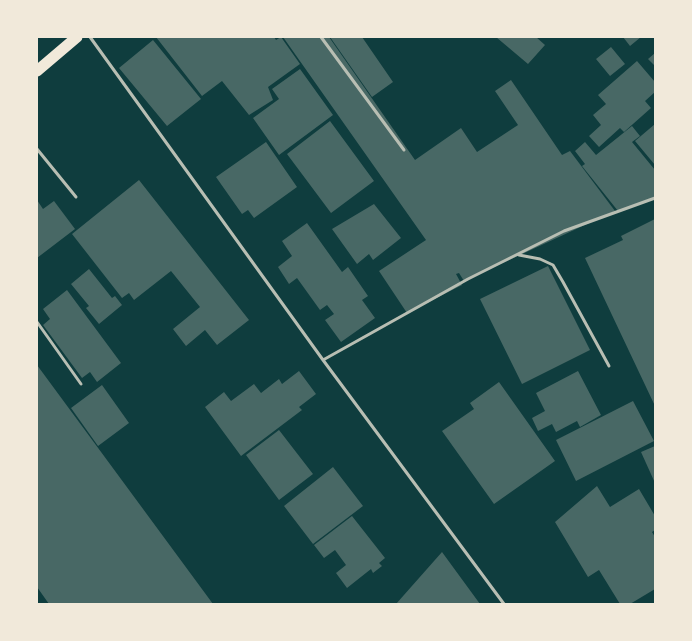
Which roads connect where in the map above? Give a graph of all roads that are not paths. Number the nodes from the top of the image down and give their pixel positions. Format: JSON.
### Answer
{"nodes":[{"id":1,"x":77,"y":37,"type":"edge"},
{"id":2,"x":90,"y":37,"type":"edge"},
{"id":3,"x":321,"y":37,"type":"edge"},
{"id":4,"x":37,"y":71,"type":"edge"},
{"id":5,"x":37,"y":149,"type":"edge"},
{"id":6,"x":404,"y":150,"type":"dead end"},
{"id":7,"x":76,"y":197,"type":"dead end"},
{"id":8,"x":655,"y":198,"type":"edge"},
{"id":9,"x":519,"y":255,"type":"junction"},
{"id":10,"x":37,"y":322,"type":"edge"},
{"id":11,"x":323,"y":360,"type":"junction"},
{"id":12,"x":609,"y":366,"type":"dead end"},
{"id":13,"x":80,"y":384,"type":"dead end"},
{"id":14,"x":504,"y":604,"type":"edge"}],
"edges":[{"from":1,"to":4,"type":"highway"},
{"from":2,"to":11,"type":"lane"},
{"from":3,"to":6,"type":"lane"},
{"from":5,"to":7,"type":"lane"},
{"from":8,"to":9,"type":"lane"},
{"from":9,"to":11,"type":"lane"},
{"from":9,"to":12,"type":"lane"},
{"from":10,"to":13,"type":"lane"},
{"from":11,"to":14,"type":"lane"}]}
